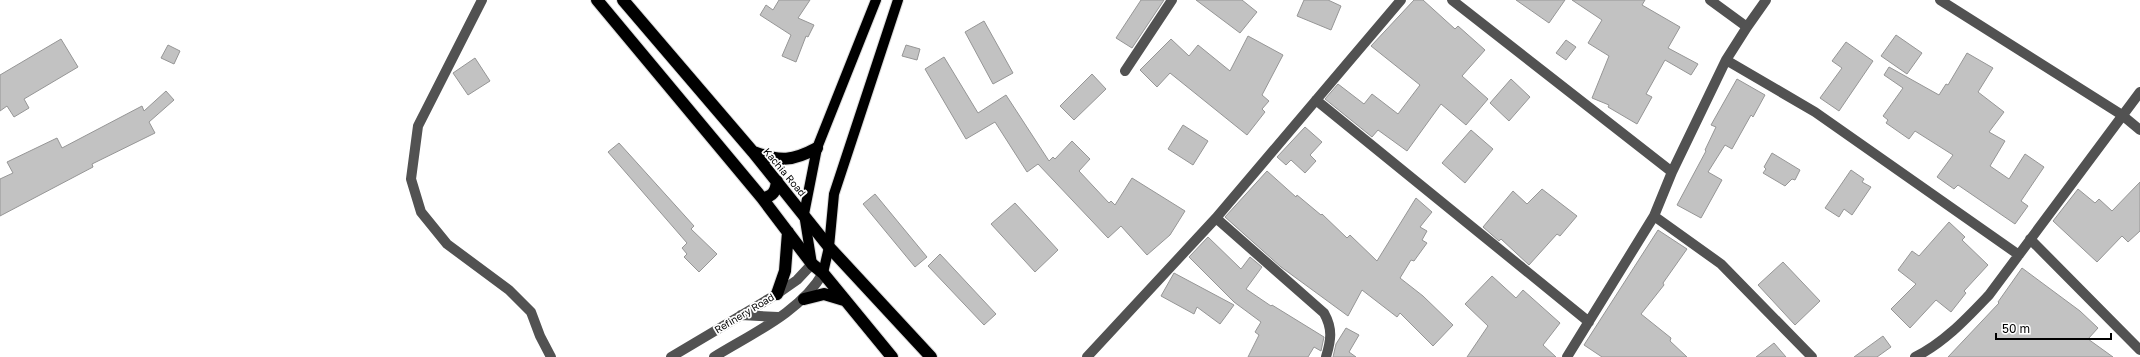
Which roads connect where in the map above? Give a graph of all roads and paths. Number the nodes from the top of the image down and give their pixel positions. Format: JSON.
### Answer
{"nodes":[{"id":1,"x":482,"y":0,"type":"edge"},
{"id":2,"x":597,"y":0,"type":"edge"},
{"id":3,"x":623,"y":0,"type":"edge"},
{"id":4,"x":876,"y":0,"type":"edge"},
{"id":5,"x":898,"y":0,"type":"edge"},
{"id":6,"x":1172,"y":0,"type":"edge"},
{"id":7,"x":1452,"y":0,"type":"edge"},
{"id":8,"x":1710,"y":0,"type":"edge"},
{"id":9,"x":1766,"y":0,"type":"edge"},
{"id":10,"x":1940,"y":0,"type":"edge"},
{"id":11,"x":1397,"y":1,"type":"edge"},
{"id":12,"x":1747,"y":27,"type":"junction"},
{"id":13,"x":1726,"y":60,"type":"junction"},
{"id":14,"x":1125,"y":71,"type":"dead end"},
{"id":15,"x":2140,"y":92,"type":"edge"},
{"id":16,"x":1316,"y":100,"type":"junction"},
{"id":17,"x":2122,"y":116,"type":"junction"},
{"id":18,"x":2140,"y":130,"type":"edge"},
{"id":19,"x":817,"y":148,"type":"junction"},
{"id":20,"x":753,"y":152,"type":"junction"},
{"id":21,"x":1672,"y":172,"type":"junction"},
{"id":22,"x":778,"y":181,"type":"junction"},
{"id":23,"x":762,"y":198,"type":"junction"},
{"id":24,"x":804,"y":214,"type":"junction"},
{"id":25,"x":1654,"y":216,"type":"junction"},
{"id":26,"x":1216,"y":218,"type":"junction"},
{"id":27,"x":788,"y":232,"type":"junction"},
{"id":28,"x":2030,"y":240,"type":"junction"},
{"id":29,"x":829,"y":247,"type":"junction"},
{"id":30,"x":2019,"y":255,"type":"junction"},
{"id":31,"x":812,"y":264,"type":"junction"},
{"id":32,"x":823,"y":273,"type":"junction"},
{"id":33,"x":777,"y":294,"type":"junction"},
{"id":34,"x":804,"y":299,"type":"junction"},
{"id":35,"x":844,"y":300,"type":"junction"},
{"id":36,"x":742,"y":315,"type":"junction"},
{"id":37,"x":778,"y":317,"type":"junction"},
{"id":38,"x":1589,"y":322,"type":"junction"},
{"id":39,"x":2140,"y":350,"type":"edge"},
{"id":40,"x":1931,"y":354,"type":"edge"},
{"id":41,"x":551,"y":357,"type":"edge"},
{"id":42,"x":670,"y":357,"type":"edge"},
{"id":43,"x":714,"y":357,"type":"edge"},
{"id":44,"x":892,"y":357,"type":"edge"},
{"id":45,"x":932,"y":357,"type":"edge"},
{"id":46,"x":1087,"y":357,"type":"edge"},
{"id":47,"x":1326,"y":357,"type":"edge"},
{"id":48,"x":1567,"y":357,"type":"edge"},
{"id":49,"x":1812,"y":357,"type":"edge"},
{"id":50,"x":1915,"y":357,"type":"edge"}],
"edges":[{"from":1,"to":41,"type":"street"},
{"from":2,"to":23,"type":"highway"},
{"from":3,"to":20,"type":"highway","name":"Kachia Road"},
{"from":4,"to":19,"type":"main road"},
{"from":5,"to":29,"type":"main road"},
{"from":6,"to":14,"type":"street"},
{"from":7,"to":21,"type":"street"},
{"from":8,"to":12,"type":"street"},
{"from":9,"to":12,"type":"street"},
{"from":10,"to":17,"type":"street"},
{"from":11,"to":16,"type":"street"},
{"from":12,"to":13,"type":"street"},
{"from":13,"to":21,"type":"street"},
{"from":13,"to":30,"type":"street"},
{"from":15,"to":17,"type":"street"},
{"from":16,"to":26,"type":"street"},
{"from":16,"to":38,"type":"street"},
{"from":17,"to":18,"type":"street"},
{"from":17,"to":28,"type":"street"},
{"from":19,"to":20,"type":"highway"},
{"from":19,"to":24,"type":"main road"},
{"from":20,"to":22,"type":"highway","name":"Kachia Road"},
{"from":21,"to":25,"type":"street"},
{"from":22,"to":23,"type":"highway"},
{"from":22,"to":24,"type":"highway","name":"Kachia Road"},
{"from":23,"to":27,"type":"highway"},
{"from":24,"to":29,"type":"highway","name":"Kachia Road"},
{"from":24,"to":31,"type":"main road"},
{"from":25,"to":38,"type":"street"},
{"from":25,"to":49,"type":"street"},
{"from":26,"to":46,"type":"street"},
{"from":26,"to":47,"type":"street"},
{"from":27,"to":31,"type":"highway"},
{"from":27,"to":33,"type":"highway"},
{"from":28,"to":30,"type":"street"},
{"from":28,"to":39,"type":"street"},
{"from":29,"to":32,"type":"main road"},
{"from":29,"to":45,"type":"highway","name":"Kachia Road"},
{"from":30,"to":40,"type":"street"},
{"from":31,"to":32,"type":"highway"},
{"from":31,"to":33,"type":"street","name":"Refinery Road"},
{"from":32,"to":34,"type":"street","name":"Refinery Road"},
{"from":32,"to":35,"type":"highway"},
{"from":33,"to":36,"type":"street","name":"Refinery Road"},
{"from":34,"to":35,"type":"highway"},
{"from":34,"to":37,"type":"street","name":"Refinery Road"},
{"from":35,"to":44,"type":"highway"},
{"from":36,"to":37,"type":"street"},
{"from":36,"to":42,"type":"street","name":"Refinery Road"},
{"from":37,"to":43,"type":"street","name":"Refinery Road"},
{"from":38,"to":48,"type":"street"},
{"from":40,"to":50,"type":"street"}]}
